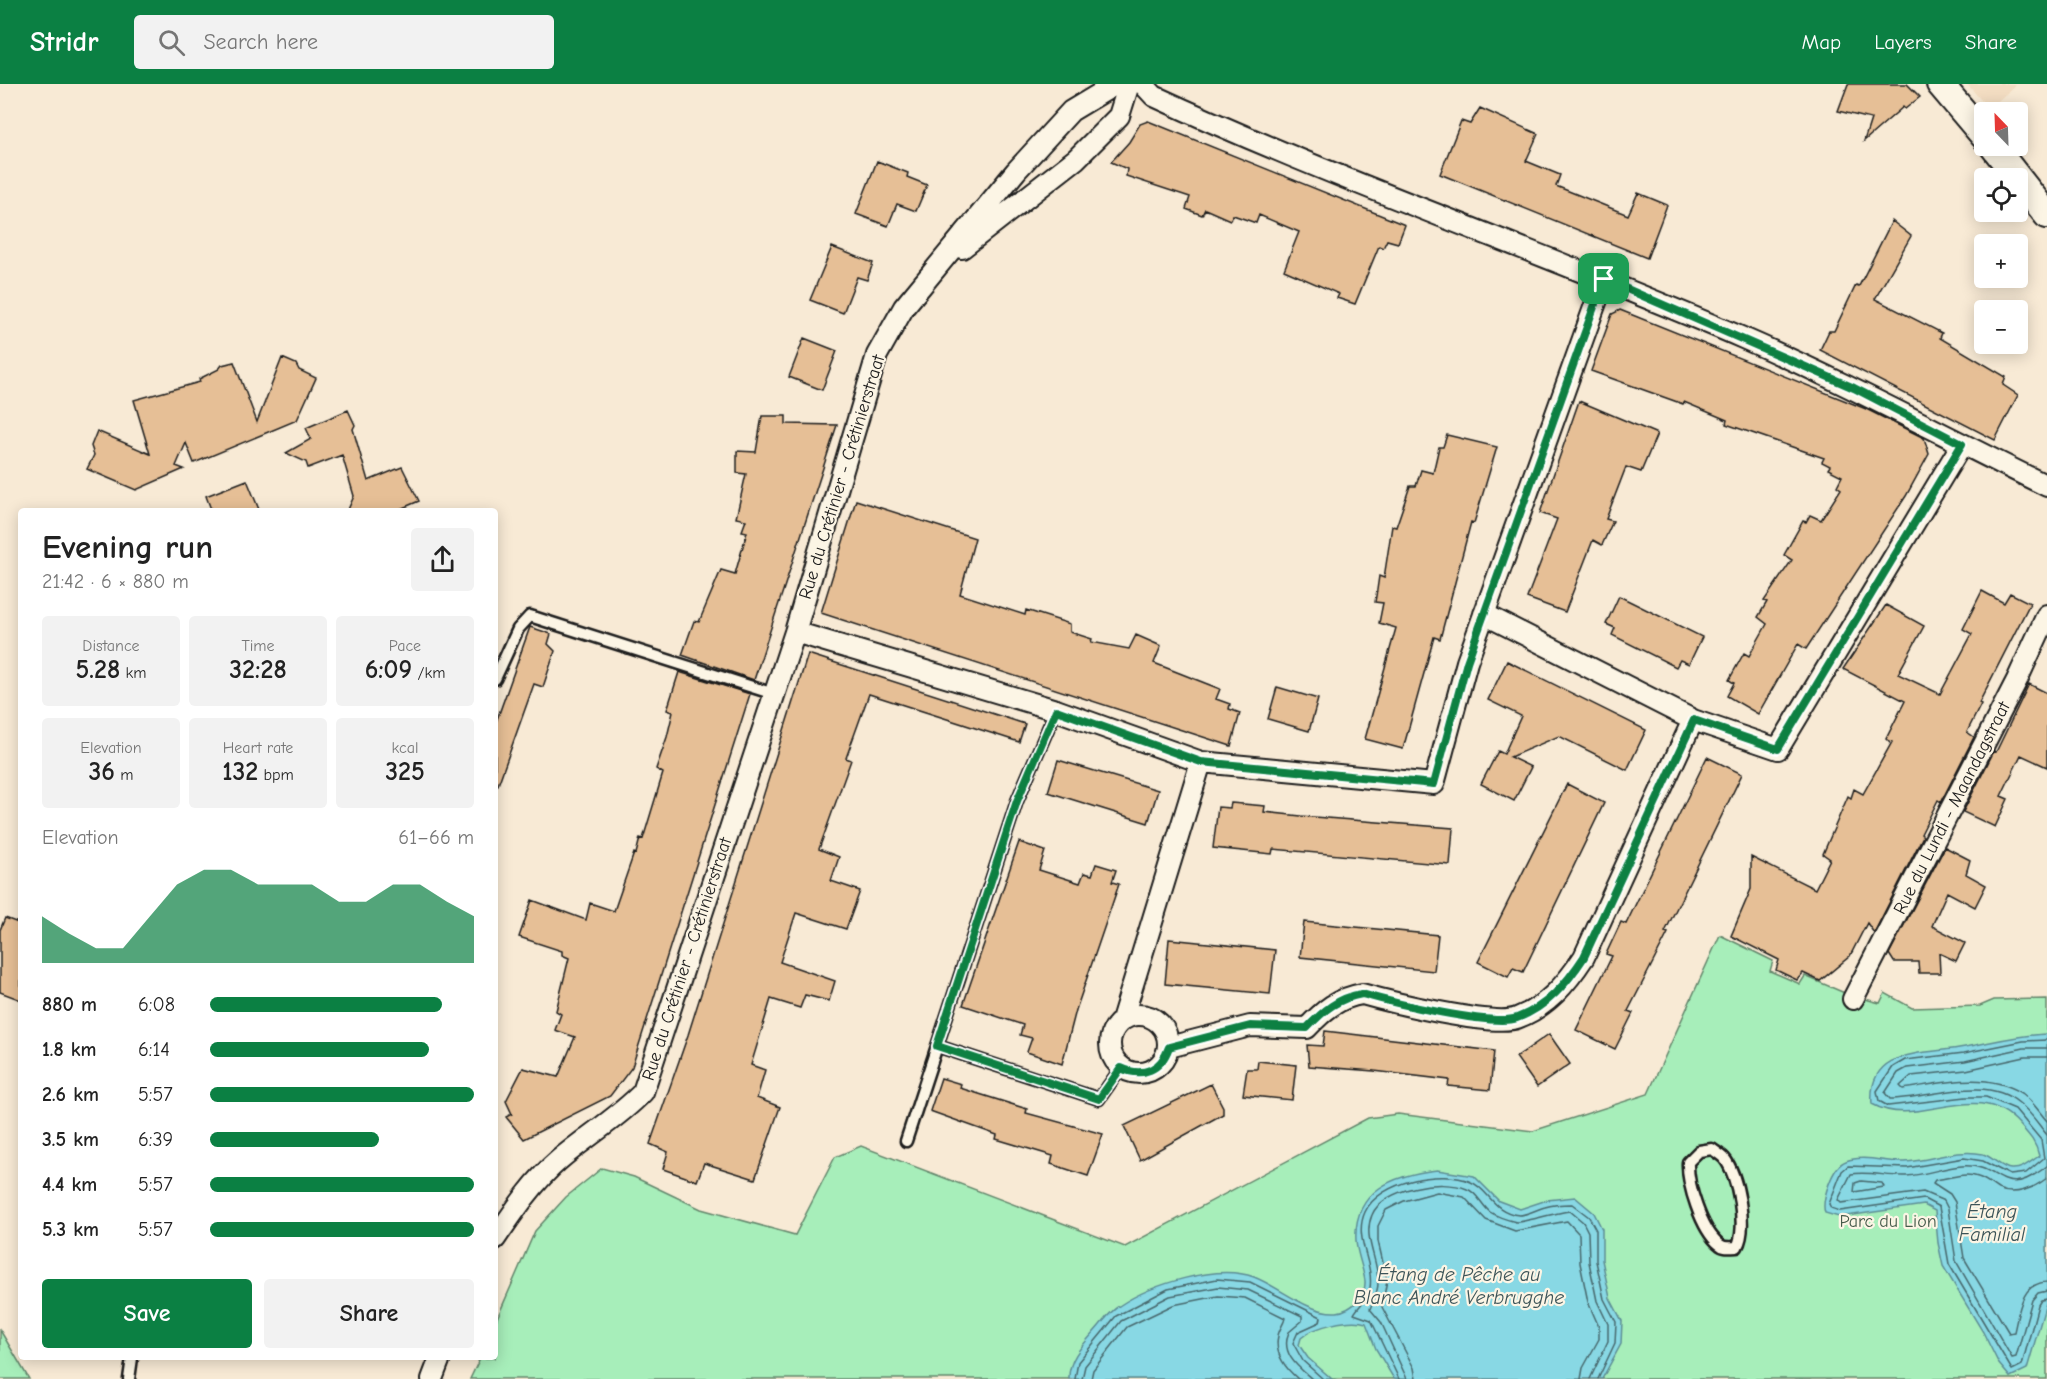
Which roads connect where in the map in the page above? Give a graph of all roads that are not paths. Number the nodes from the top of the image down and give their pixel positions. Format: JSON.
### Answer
{"nodes":[{"id":1,"x":1116,"y":84,"type":"edge"},
{"id":2,"x":1129,"y":84,"type":"edge"},
{"id":3,"x":1143,"y":84,"type":"edge"},
{"id":4,"x":1940,"y":84,"type":"edge"},
{"id":5,"x":1974,"y":124,"type":"edge"},
{"id":6,"x":2001,"y":156,"type":"edge"},
{"id":7,"x":2047,"y":215,"type":"edge"},
{"id":8,"x":931,"y":272,"type":"junction"},
{"id":9,"x":1604,"y":279,"type":"junction"},
{"id":10,"x":1962,"y":444,"type":"junction"},
{"id":11,"x":2047,"y":486,"type":"edge"},
{"id":12,"x":1484,"y":614,"type":"junction"},
{"id":13,"x":2047,"y":615,"type":"edge"},
{"id":14,"x":795,"y":632,"type":"junction"},
{"id":15,"x":498,"y":672,"type":"edge"},
{"id":16,"x":774,"y":694,"type":"junction"},
{"id":17,"x":1056,"y":710,"type":"junction"},
{"id":18,"x":1694,"y":720,"type":"junction"},
{"id":19,"x":1201,"y":762,"type":"junction"},
{"id":20,"x":1853,"y":999,"type":"dead end"},
{"id":21,"x":1122,"y":1020,"type":"junction"},
{"id":22,"x":937,"y":1046,"type":"junction"},
{"id":23,"x":1169,"y":1047,"type":"junction"},
{"id":24,"x":1121,"y":1068,"type":"junction"},
{"id":25,"x":906,"y":1141,"type":"dead end"},
{"id":26,"x":1701,"y":1216,"type":"joint"},
{"id":27,"x":498,"y":1235,"type":"edge"},
{"id":28,"x":132,"y":1360,"type":"edge"},
{"id":29,"x":439,"y":1360,"type":"edge"},
{"id":30,"x":129,"y":1379,"type":"edge"},
{"id":31,"x":432,"y":1379,"type":"edge"}],
"edges":[{"from":1,"to":8,"type":"street","name":"Rue du Crétinier - Crétinierstraat"},
{"from":2,"to":8,"type":"street","name":"Rue du Crétinier - Crétinierstraat"},
{"from":3,"to":9,"type":"street"},
{"from":4,"to":5,"type":"street"},
{"from":6,"to":7,"type":"street"},
{"from":8,"to":14,"type":"street","name":"Rue du Crétinier - Crétinierstraat"},
{"from":9,"to":10,"type":"street"},
{"from":9,"to":12,"type":"street"},
{"from":10,"to":11,"type":"street"},
{"from":10,"to":18,"type":"street"},
{"from":12,"to":18,"type":"street"},
{"from":12,"to":19,"type":"street"},
{"from":13,"to":20,"type":"street","name":"Rue du Lundi - Maandagstraat"},
{"from":14,"to":16,"type":"street","name":"Rue du Crétinier - Crétinierstraat"},
{"from":14,"to":17,"type":"street"},
{"from":15,"to":16,"type":"lane"},
{"from":16,"to":27,"type":"street","name":"Rue du Crétinier - Crétinierstraat"},
{"from":17,"to":19,"type":"street"},
{"from":17,"to":22,"type":"lane"},
{"from":18,"to":23,"type":"street"},
{"from":19,"to":21,"type":"street"},
{"from":21,"to":23,"type":"street"},
{"from":21,"to":24,"type":"street"},
{"from":22,"to":24,"type":"lane"},
{"from":22,"to":25,"type":"lane"},
{"from":23,"to":24,"type":"street"},
{"from":26,"to":26,"type":"lane"},
{"from":28,"to":30,"type":"lane"},
{"from":29,"to":31,"type":"street"}]}
